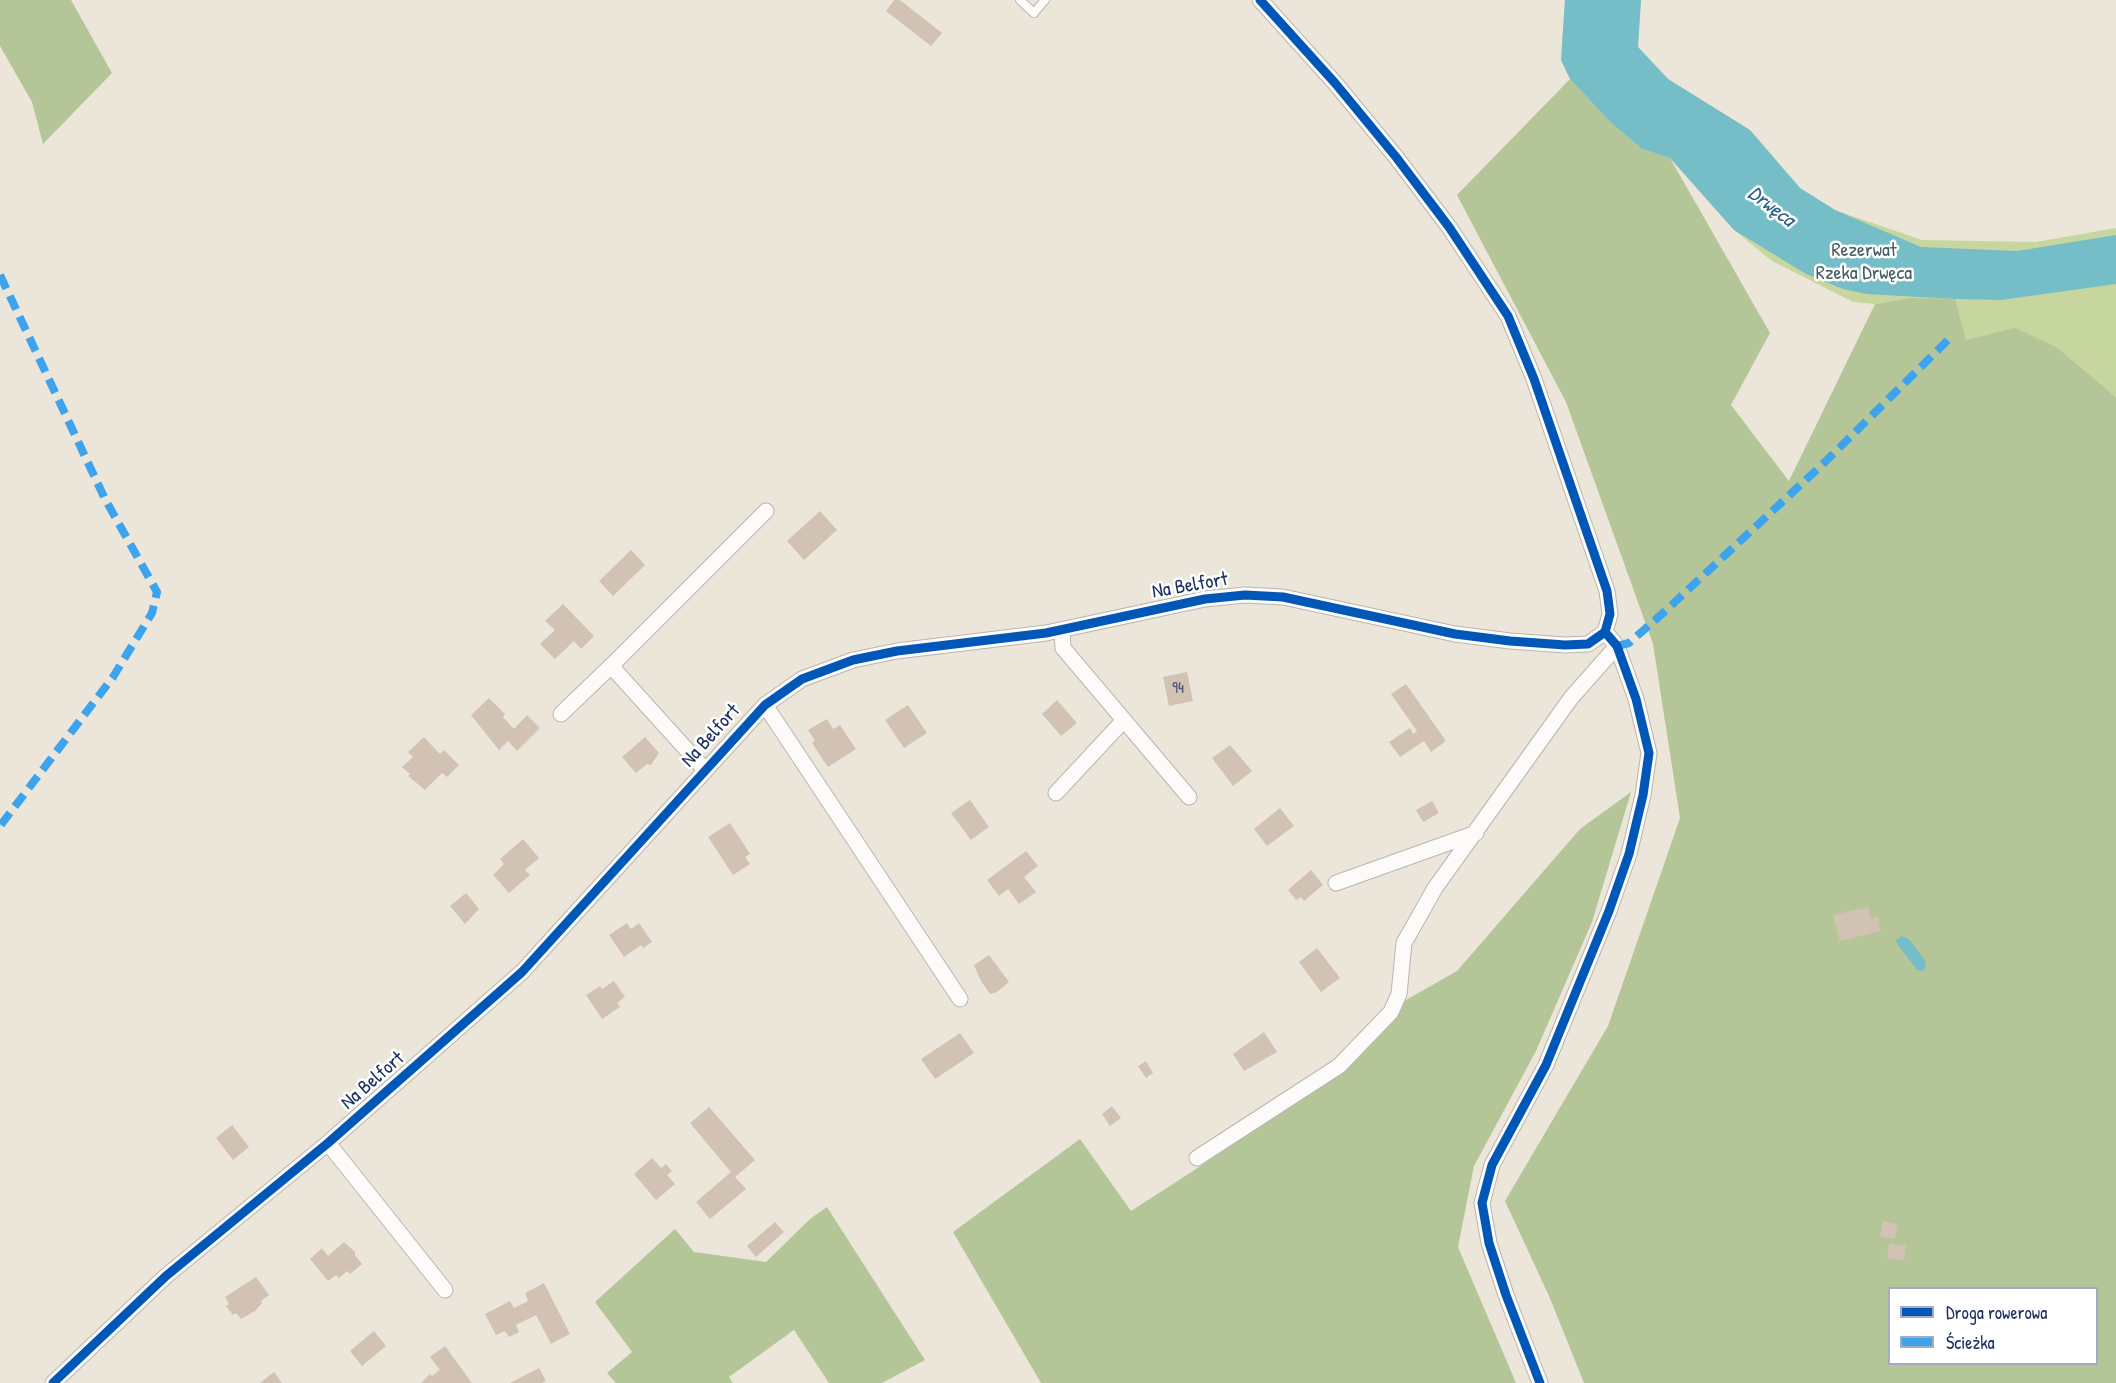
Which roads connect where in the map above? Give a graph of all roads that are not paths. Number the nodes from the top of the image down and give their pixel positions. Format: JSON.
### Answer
{"nodes":[{"id":1,"x":1020,"y":0,"type":"edge"},
{"id":2,"x":1045,"y":0,"type":"edge"},
{"id":3,"x":1260,"y":0,"type":"edge"},
{"id":4,"x":766,"y":511,"type":"dead end"},
{"id":5,"x":1062,"y":630,"type":"junction"},
{"id":6,"x":1605,"y":632,"type":"junction"},
{"id":7,"x":1617,"y":646,"type":"junction"},
{"id":8,"x":611,"y":666,"type":"junction"},
{"id":9,"x":765,"y":705,"type":"junction"},
{"id":10,"x":561,"y":714,"type":"dead end"},
{"id":11,"x":1124,"y":720,"type":"junction"},
{"id":12,"x":705,"y":770,"type":"junction"},
{"id":13,"x":1056,"y":793,"type":"dead end"},
{"id":14,"x":1189,"y":797,"type":"dead end"},
{"id":15,"x":1476,"y":833,"type":"junction"},
{"id":16,"x":1336,"y":883,"type":"dead end"},
{"id":17,"x":960,"y":999,"type":"dead end"},
{"id":18,"x":328,"y":1143,"type":"junction"},
{"id":19,"x":1197,"y":1158,"type":"dead end"},
{"id":20,"x":445,"y":1290,"type":"dead end"},
{"id":21,"x":53,"y":1383,"type":"edge"},
{"id":22,"x":1540,"y":1383,"type":"edge"}],
"edges":[{"from":1,"to":2,"type":"lane"},
{"from":3,"to":6,"type":"street"},
{"from":4,"to":8,"type":"street"},
{"from":5,"to":6,"type":"street","name":"Na Belfort"},
{"from":5,"to":9,"type":"street","name":"Na Belfort"},
{"from":5,"to":11,"type":"street"},
{"from":6,"to":7,"type":"street"},
{"from":7,"to":15,"type":"street"},
{"from":7,"to":22,"type":"street"},
{"from":8,"to":10,"type":"street"},
{"from":8,"to":12,"type":"street"},
{"from":9,"to":12,"type":"street","name":"Na Belfort"},
{"from":9,"to":17,"type":"street"},
{"from":11,"to":13,"type":"street"},
{"from":11,"to":14,"type":"street"},
{"from":12,"to":18,"type":"street","name":"Na Belfort"},
{"from":15,"to":16,"type":"street"},
{"from":15,"to":19,"type":"street"},
{"from":18,"to":20,"type":"street"},
{"from":18,"to":21,"type":"street","name":"Na Belfort"}]}
